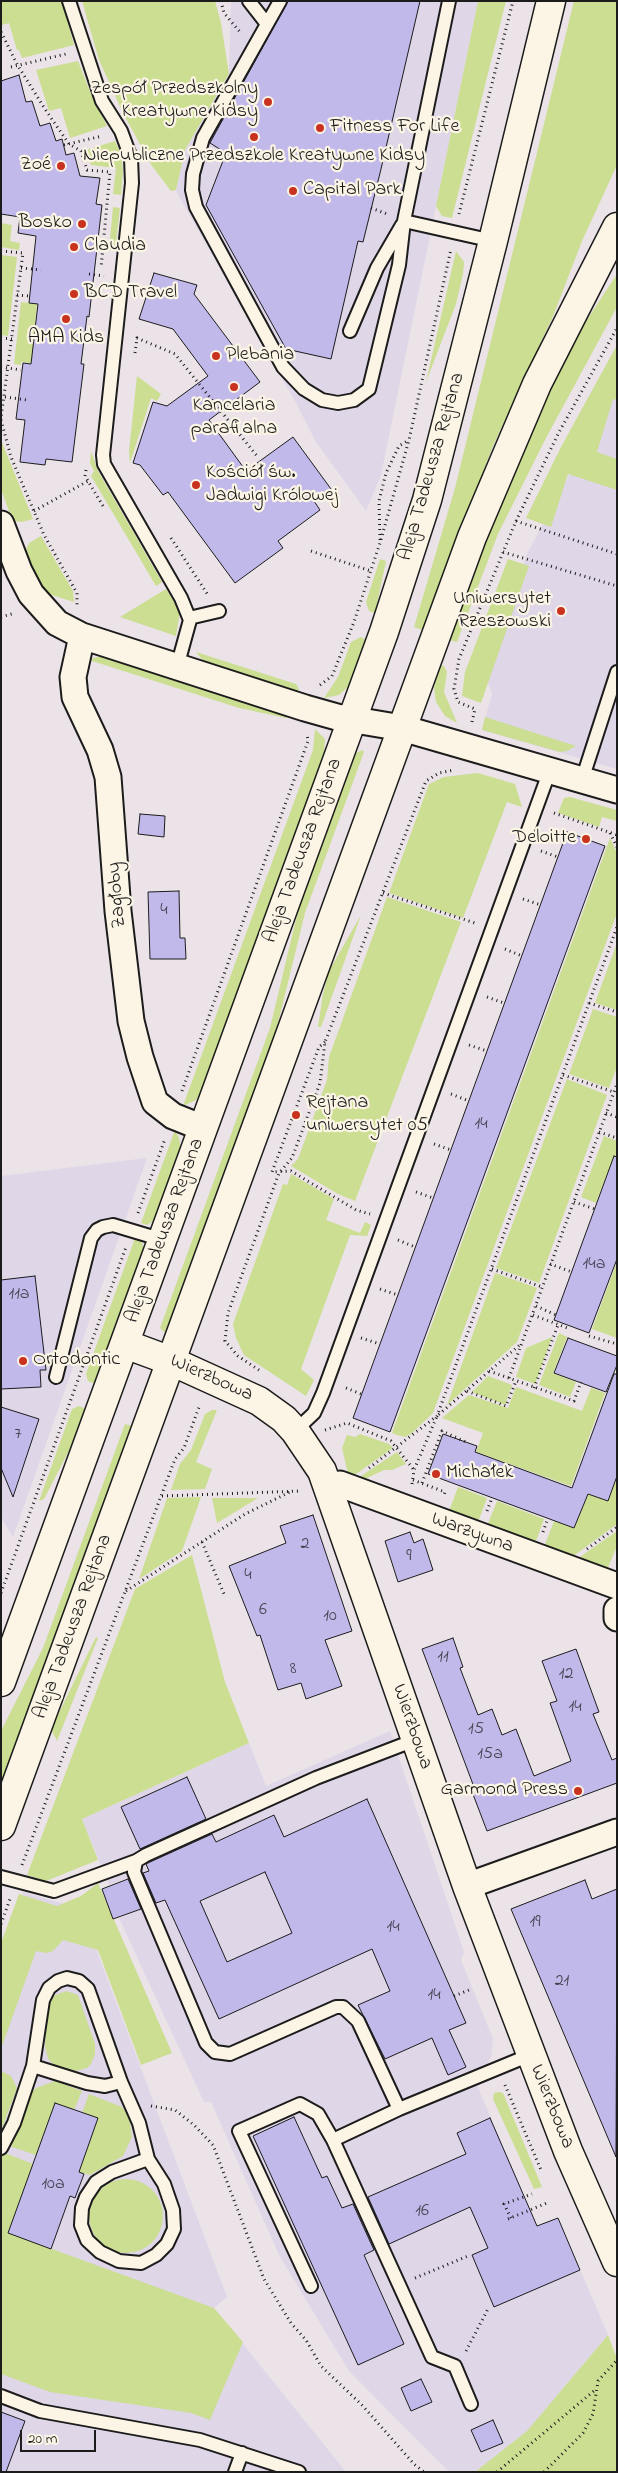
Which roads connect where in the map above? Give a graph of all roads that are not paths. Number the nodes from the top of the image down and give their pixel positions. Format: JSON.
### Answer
{"nodes":[{"id":1,"x":69,"y":1,"type":"edge"},
{"id":2,"x":249,"y":1,"type":"edge"},
{"id":3,"x":280,"y":1,"type":"edge"},
{"id":4,"x":449,"y":1,"type":"edge"},
{"id":5,"x":551,"y":1,"type":"edge"},
{"id":6,"x":268,"y":24,"type":"junction"},
{"id":7,"x":404,"y":221,"type":"junction"},
{"id":8,"x":617,"y":227,"type":"edge"},
{"id":9,"x":493,"y":241,"type":"junction"},
{"id":10,"x":350,"y":331,"type":"dead end"},
{"id":11,"x":1,"y":524,"type":"edge"},
{"id":12,"x":219,"y":611,"type":"road end"},
{"id":13,"x":189,"y":618,"type":"junction"},
{"id":14,"x":82,"y":636,"type":"junction"},
{"id":15,"x":177,"y":667,"type":"junction"},
{"id":16,"x":617,"y":672,"type":"edge"},
{"id":17,"x":352,"y":720,"type":"junction"},
{"id":18,"x":402,"y":728,"type":"junction"},
{"id":19,"x":550,"y":770,"type":"junction"},
{"id":20,"x":582,"y":780,"type":"junction"},
{"id":21,"x":617,"y":790,"type":"edge"},
{"id":22,"x":203,"y":1128,"type":"junction"},
{"id":23,"x":163,"y":1240,"type":"junction"},
{"id":24,"x":125,"y":1344,"type":"junction"},
{"id":25,"x":171,"y":1362,"type":"junction"},
{"id":26,"x":56,"y":1376,"type":"dead end"},
{"id":27,"x":296,"y":1431,"type":"junction"},
{"id":28,"x":317,"y":1489,"type":"junction"},
{"id":29,"x":617,"y":1586,"type":"edge"},
{"id":30,"x":617,"y":1610,"type":"edge"},
{"id":31,"x":617,"y":1618,"type":"edge"},
{"id":32,"x":1,"y":1682,"type":"edge"},
{"id":33,"x":416,"y":1740,"type":"junction"},
{"id":34,"x":1,"y":1826,"type":"edge"},
{"id":35,"x":617,"y":1832,"type":"edge"},
{"id":36,"x":136,"y":1861,"type":"junction"},
{"id":37,"x":1,"y":1877,"type":"edge"},
{"id":38,"x":467,"y":1886,"type":"junction"},
{"id":39,"x":530,"y":2055,"type":"junction"},
{"id":40,"x":33,"y":2066,"type":"junction"},
{"id":41,"x":122,"y":2082,"type":"junction"},
{"id":42,"x":399,"y":2109,"type":"junction"},
{"id":43,"x":333,"y":2140,"type":"junction"},
{"id":44,"x":1,"y":2148,"type":"edge"},
{"id":45,"x":148,"y":2159,"type":"junction"},
{"id":46,"x":617,"y":2262,"type":"edge"},
{"id":47,"x":311,"y":2286,"type":"dead end"},
{"id":48,"x":1,"y":2396,"type":"edge"},
{"id":49,"x":471,"y":2404,"type":"dead end"},
{"id":50,"x":242,"y":2453,"type":"junction"},
{"id":51,"x":235,"y":2472,"type":"edge"},
{"id":52,"x":299,"y":2472,"type":"edge"}],
"edges":[{"from":1,"to":13,"type":"lane"},
{"from":2,"to":6,"type":"lane"},
{"from":3,"to":6,"type":"lane"},
{"from":4,"to":7,"type":"lane"},
{"from":5,"to":9,"type":"main road","name":"Aleja Tadeusza Rejtana"},
{"from":6,"to":7,"type":"lane"},
{"from":7,"to":9,"type":"lane"},
{"from":7,"to":10,"type":"lane"},
{"from":8,"to":18,"type":"main road","name":"Aleja Tadeusza Rejtana"},
{"from":9,"to":17,"type":"main road","name":"Aleja Tadeusza Rejtana"},
{"from":11,"to":14,"type":"street"},
{"from":12,"to":13,"type":"lane"},
{"from":13,"to":15,"type":"lane"},
{"from":14,"to":15,"type":"street"},
{"from":14,"to":22,"type":"street","name":"Zagłoby"},
{"from":15,"to":17,"type":"street"},
{"from":16,"to":20,"type":"lane"},
{"from":17,"to":18,"type":"street"},
{"from":17,"to":22,"type":"main road","name":"Aleja Tadeusza Rejtana"},
{"from":18,"to":19,"type":"street"},
{"from":18,"to":25,"type":"main road","name":"Aleja Tadeusza Rejtana"},
{"from":19,"to":20,"type":"street"},
{"from":19,"to":27,"type":"lane"},
{"from":20,"to":21,"type":"street"},
{"from":22,"to":23,"type":"main road","name":"Aleja Tadeusza Rejtana"},
{"from":23,"to":24,"type":"main road","name":"Aleja Tadeusza Rejtana"},
{"from":23,"to":26,"type":"lane"},
{"from":24,"to":25,"type":"main road","name":"Wierzbowa"},
{"from":24,"to":32,"type":"main road","name":"Aleja Tadeusza Rejtana"},
{"from":25,"to":27,"type":"main road","name":"Wierzbowa"},
{"from":25,"to":34,"type":"main road","name":"Aleja Tadeusza Rejtana"},
{"from":27,"to":28,"type":"main road","name":"Wierzbowa"},
{"from":28,"to":29,"type":"street","name":"Warzywna"},
{"from":28,"to":33,"type":"main road","name":"Wierzbowa"},
{"from":30,"to":31,"type":"street"},
{"from":33,"to":36,"type":"lane"},
{"from":33,"to":38,"type":"main road","name":"Wierzbowa"},
{"from":35,"to":38,"type":"street"},
{"from":36,"to":37,"type":"lane"},
{"from":36,"to":42,"type":"lane"},
{"from":38,"to":39,"type":"main road","name":"Wierzbowa"},
{"from":39,"to":42,"type":"lane"},
{"from":39,"to":46,"type":"main road","name":"Wierzbowa"},
{"from":40,"to":41,"type":"lane"},
{"from":40,"to":41,"type":"lane"},
{"from":40,"to":44,"type":"lane"},
{"from":41,"to":45,"type":"lane"},
{"from":42,"to":43,"type":"lane"},
{"from":43,"to":47,"type":"lane"},
{"from":43,"to":49,"type":"lane"},
{"from":45,"to":45,"type":"lane"},
{"from":48,"to":50,"type":"lane"},
{"from":50,"to":51,"type":"lane"},
{"from":50,"to":52,"type":"lane"}]}
